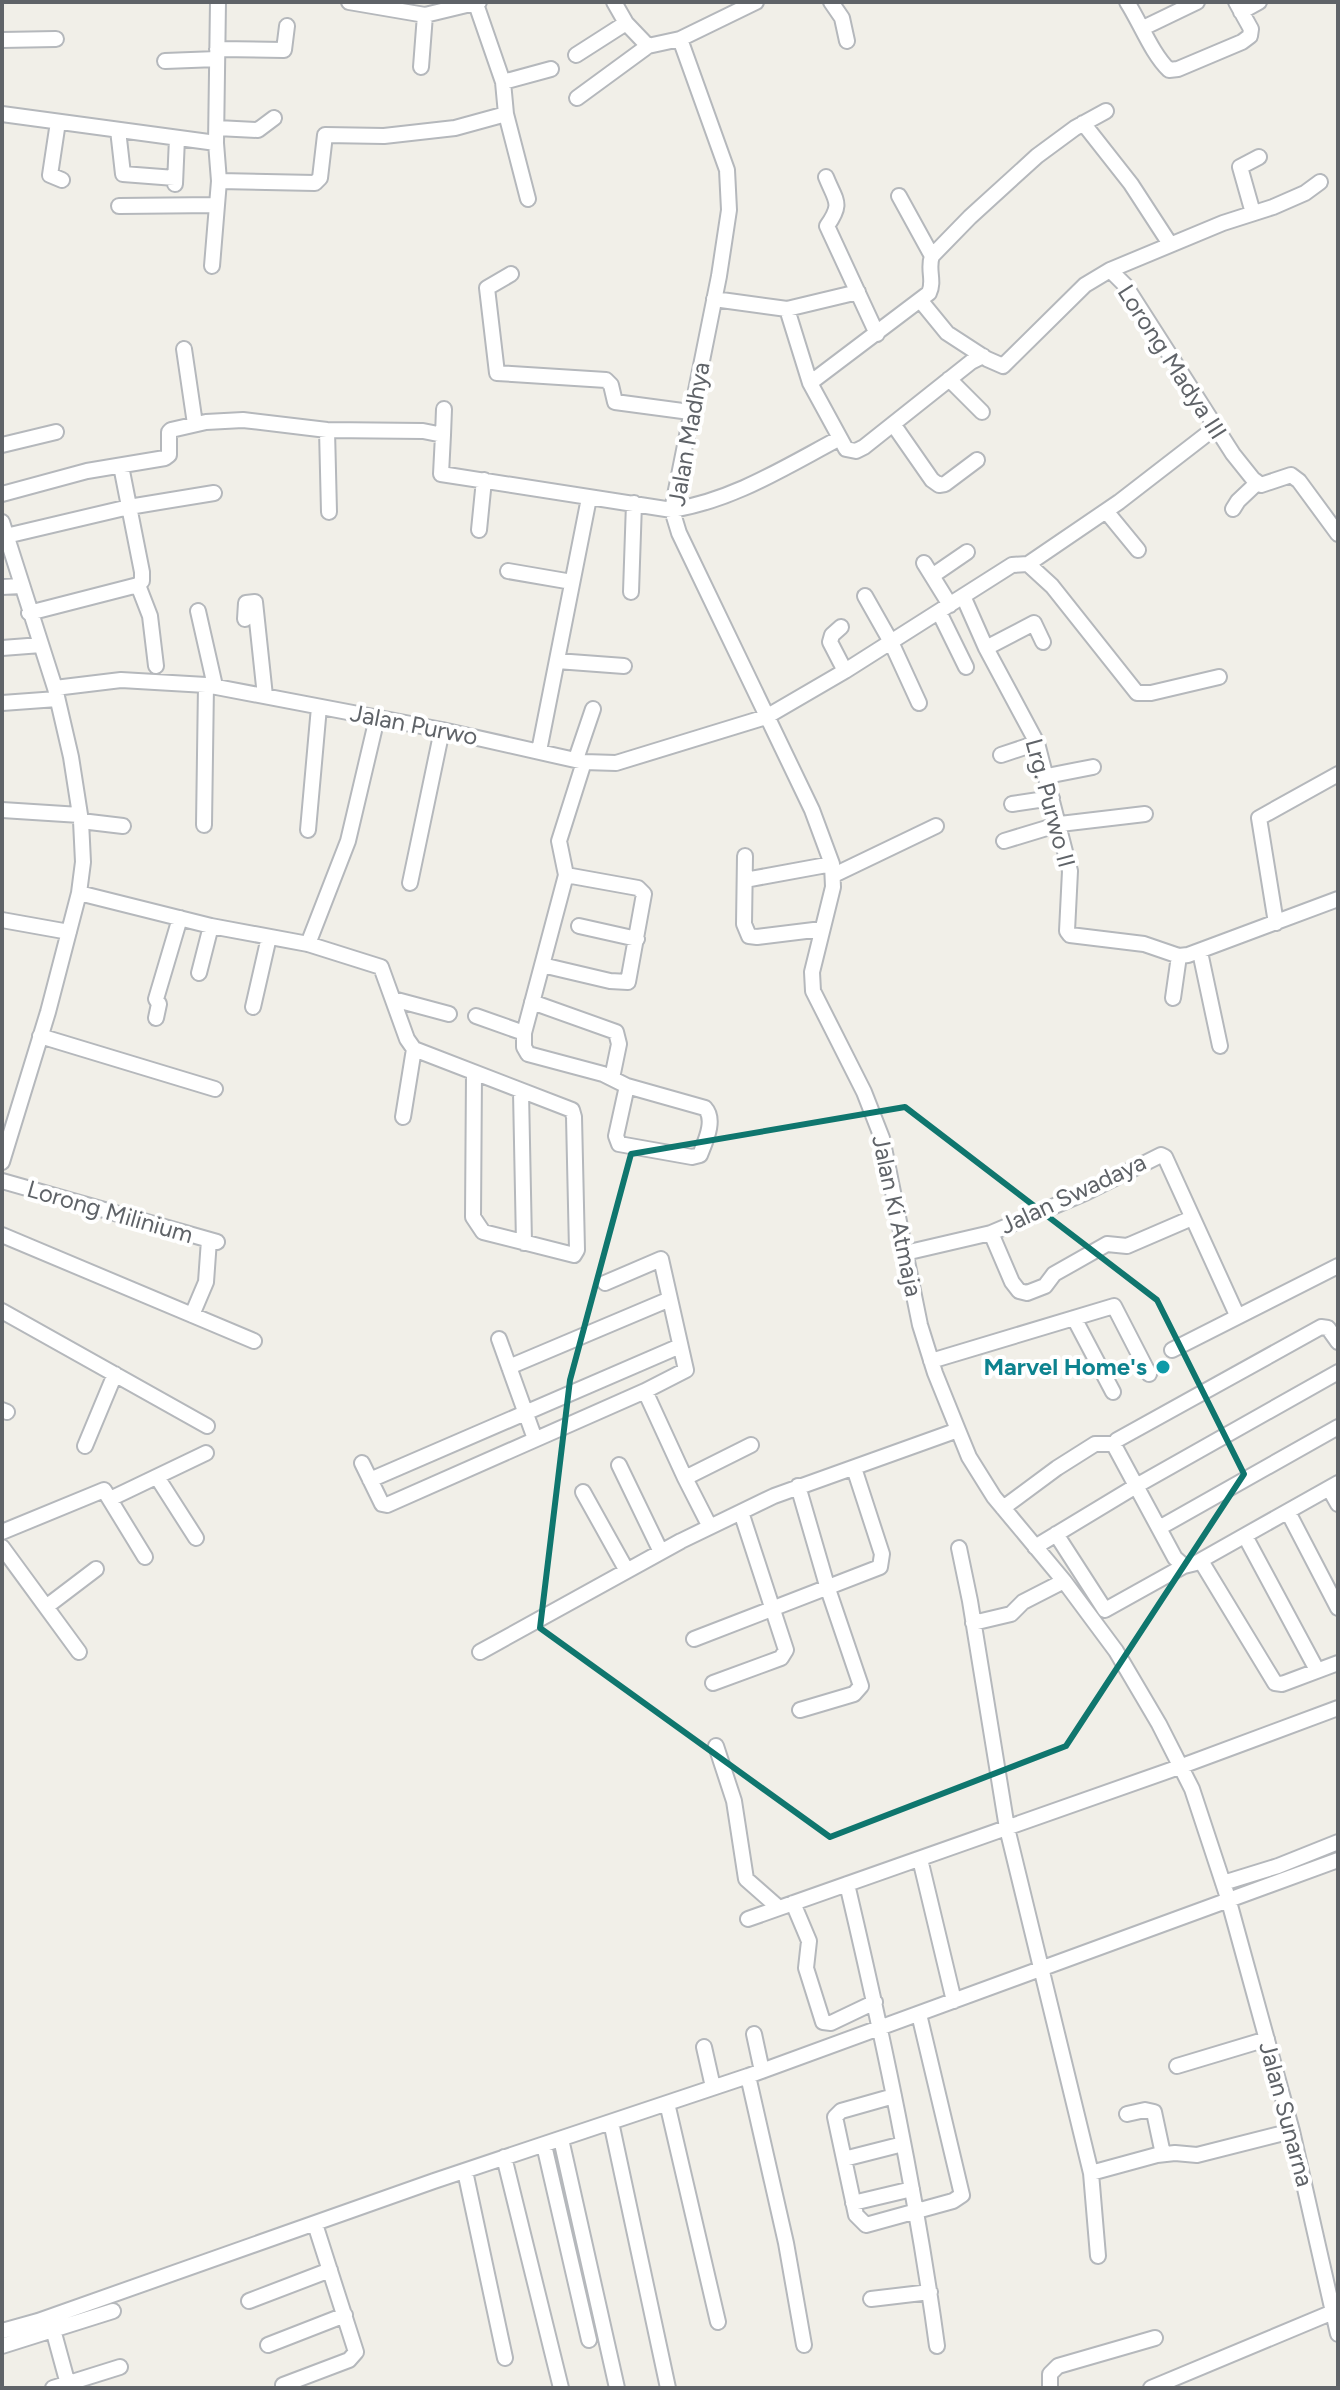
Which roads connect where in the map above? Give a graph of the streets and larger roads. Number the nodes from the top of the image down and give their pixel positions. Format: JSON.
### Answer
{"nodes":[{"id":1,"x":218,"y":2,"type":"edge"},
{"id":2,"x":349,"y":2,"type":"edge"},
{"id":3,"x":614,"y":2,"type":"edge"},
{"id":4,"x":756,"y":2,"type":"edge"},
{"id":5,"x":831,"y":2,"type":"edge"},
{"id":6,"x":1127,"y":2,"type":"edge"},
{"id":7,"x":1197,"y":2,"type":"edge"},
{"id":8,"x":1259,"y":2,"type":"edge"},
{"id":9,"x":478,"y":3,"type":"edge"},
{"id":10,"x":1238,"y":7,"type":"edge"},
{"id":11,"x":425,"y":15,"type":"junction"},
{"id":12,"x":626,"y":23,"type":"junction"},
{"id":13,"x":287,"y":26,"type":"dead end"},
{"id":14,"x":1143,"y":28,"type":"junction"},
{"id":15,"x":56,"y":39,"type":"dead end"},
{"id":16,"x":680,"y":39,"type":"junction"},
{"id":17,"x":2,"y":40,"type":"edge"},
{"id":18,"x":847,"y":41,"type":"dead end"},
{"id":19,"x":648,"y":46,"type":"junction"},
{"id":20,"x":217,"y":54,"type":"junction"},
{"id":21,"x":576,"y":55,"type":"dead end"},
{"id":22,"x":165,"y":61,"type":"dead end"},
{"id":23,"x":421,"y":67,"type":"dead end"},
{"id":24,"x":551,"y":69,"type":"dead end"},
{"id":25,"x":503,"y":82,"type":"junction"},
{"id":26,"x":577,"y":98,"type":"dead end"},
{"id":27,"x":1106,"y":111,"type":"dead end"},
{"id":28,"x":2,"y":114,"type":"edge"},
{"id":29,"x":506,"y":114,"type":"junction"},
{"id":30,"x":274,"y":118,"type":"dead end"},
{"id":31,"x":58,"y":122,"type":"junction"},
{"id":32,"x":1083,"y":123,"type":"junction"},
{"id":33,"x":118,"y":130,"type":"junction"},
{"id":34,"x":216,"y":136,"type":"junction"},
{"id":35,"x":177,"y":138,"type":"junction"},
{"id":36,"x":1259,"y":157,"type":"dead end"},
{"id":37,"x":826,"y":177,"type":"dead end"},
{"id":38,"x":62,"y":180,"type":"dead end"},
{"id":39,"x":219,"y":181,"type":"junction"},
{"id":40,"x":1320,"y":182,"type":"dead end"},
{"id":41,"x":899,"y":196,"type":"dead end"},
{"id":42,"x":528,"y":199,"type":"dead end"},
{"id":43,"x":217,"y":205,"type":"junction"},
{"id":44,"x":119,"y":206,"type":"dead end"},
{"id":45,"x":1253,"y":213,"type":"junction"},
{"id":46,"x":1170,"y":244,"type":"junction"},
{"id":47,"x":932,"y":256,"type":"junction"},
{"id":48,"x":212,"y":266,"type":"dead end"},
{"id":49,"x":1110,"y":270,"type":"junction"},
{"id":50,"x":511,"y":274,"type":"dead end"},
{"id":51,"x":858,"y":292,"type":"junction"},
{"id":52,"x":714,"y":299,"type":"junction"},
{"id":53,"x":920,"y":300,"type":"junction"},
{"id":54,"x":787,"y":309,"type":"junction"},
{"id":55,"x":877,"y":334,"type":"junction"},
{"id":56,"x":184,"y":349,"type":"dead end"},
{"id":57,"x":983,"y":356,"type":"junction"},
{"id":58,"x":949,"y":379,"type":"junction"},
{"id":59,"x":810,"y":383,"type":"junction"},
{"id":60,"x":444,"y":409,"type":"dead end"},
{"id":61,"x":690,"y":412,"type":"junction"},
{"id":62,"x":982,"y":412,"type":"dead end"},
{"id":63,"x":195,"y":424,"type":"junction"},
{"id":64,"x":893,"y":424,"type":"junction"},
{"id":65,"x":1216,"y":427,"type":"junction"},
{"id":66,"x":327,"y":430,"type":"junction"},
{"id":67,"x":56,"y":432,"type":"dead end"},
{"id":68,"x":443,"y":435,"type":"junction"},
{"id":69,"x":840,"y":438,"type":"junction"},
{"id":70,"x":2,"y":445,"type":"edge"},
{"id":71,"x":977,"y":460,"type":"dead end"},
{"id":72,"x":121,"y":466,"type":"junction"},
{"id":73,"x":484,"y":480,"type":"junction"},
{"id":74,"x":1257,"y":483,"type":"junction"},
{"id":75,"x":214,"y":493,"type":"dead end"},
{"id":76,"x":2,"y":494,"type":"edge"},
{"id":77,"x":589,"y":498,"type":"junction"},
{"id":78,"x":634,"y":503,"type":"junction"},
{"id":79,"x":129,"y":507,"type":"junction"},
{"id":80,"x":1233,"y":509,"type":"dead end"},
{"id":81,"x":672,"y":510,"type":"junction"},
{"id":82,"x":1106,"y":511,"type":"junction"},
{"id":83,"x":329,"y":512,"type":"dead end"},
{"id":84,"x":4,"y":529,"type":"edge"},
{"id":85,"x":479,"y":530,"type":"dead end"},
{"id":86,"x":1338,"y":534,"type":"edge"},
{"id":87,"x":1138,"y":550,"type":"dead end"},
{"id":88,"x":967,"y":552,"type":"dead end"},
{"id":89,"x":1028,"y":564,"type":"junction"},
{"id":90,"x":508,"y":571,"type":"dead end"},
{"id":91,"x":572,"y":582,"type":"junction"},
{"id":92,"x":138,"y":585,"type":"junction"},
{"id":93,"x":21,"y":586,"type":"junction"},
{"id":94,"x":2,"y":587,"type":"edge"},
{"id":95,"x":631,"y":592,"type":"dead end"},
{"id":96,"x":865,"y":596,"type":"dead end"},
{"id":97,"x":963,"y":596,"type":"junction"},
{"id":98,"x":944,"y":608,"type":"junction"},
{"id":99,"x":198,"y":611,"type":"dead end"},
{"id":100,"x":29,"y":613,"type":"junction"},
{"id":101,"x":245,"y":619,"type":"dead end"},
{"id":102,"x":841,"y":627,"type":"dead end"},
{"id":103,"x":891,"y":642,"type":"junction"},
{"id":104,"x":1043,"y":642,"type":"dead end"},
{"id":105,"x":41,"y":645,"type":"junction"},
{"id":106,"x":2,"y":648,"type":"edge"},
{"id":107,"x":986,"y":648,"type":"junction"},
{"id":108,"x":557,"y":661,"type":"junction"},
{"id":109,"x":156,"y":666,"type":"dead end"},
{"id":110,"x":624,"y":666,"type":"dead end"},
{"id":111,"x":966,"y":667,"type":"dead end"},
{"id":112,"x":845,"y":671,"type":"junction"},
{"id":113,"x":1219,"y":677,"type":"dead end"},
{"id":114,"x":211,"y":686,"type":"junction"},
{"id":115,"x":56,"y":694,"type":"junction"},
{"id":116,"x":265,"y":696,"type":"junction"},
{"id":117,"x":2,"y":703,"type":"edge"},
{"id":118,"x":919,"y":703,"type":"dead end"},
{"id":119,"x":319,"y":707,"type":"junction"},
{"id":120,"x":593,"y":709,"type":"dead end"},
{"id":121,"x":766,"y":717,"type":"junction"},
{"id":122,"x":377,"y":718,"type":"junction"},
{"id":123,"x":442,"y":730,"type":"junction"},
{"id":124,"x":1037,"y":743,"type":"junction"},
{"id":125,"x":539,"y":751,"type":"junction"},
{"id":126,"x":1001,"y":755,"type":"dead end"},
{"id":127,"x":580,"y":760,"type":"junction"},
{"id":128,"x":1093,"y":767,"type":"dead end"},
{"id":129,"x":1338,"y":774,"type":"edge"},
{"id":130,"x":1047,"y":776,"type":"junction"},
{"id":131,"x":1052,"y":798,"type":"junction"},
{"id":132,"x":1012,"y":804,"type":"dead end"},
{"id":133,"x":2,"y":810,"type":"edge"},
{"id":134,"x":1145,"y":814,"type":"dead end"},
{"id":135,"x":80,"y":818,"type":"junction"},
{"id":136,"x":1060,"y":824,"type":"junction"},
{"id":137,"x":204,"y":825,"type":"dead end"},
{"id":138,"x":123,"y":826,"type":"dead end"},
{"id":139,"x":936,"y":826,"type":"dead end"},
{"id":140,"x":308,"y":830,"type":"dead end"},
{"id":141,"x":1004,"y":841,"type":"dead end"},
{"id":142,"x":745,"y":856,"type":"dead end"},
{"id":143,"x":833,"y":869,"type":"junction"},
{"id":144,"x":566,"y":875,"type":"junction"},
{"id":145,"x":745,"y":880,"type":"junction"},
{"id":146,"x":410,"y":883,"type":"dead end"},
{"id":147,"x":79,"y":893,"type":"junction"},
{"id":148,"x":1338,"y":899,"type":"edge"},
{"id":149,"x":180,"y":918,"type":"junction"},
{"id":150,"x":2,"y":920,"type":"edge"},
{"id":151,"x":1276,"y":923,"type":"junction"},
{"id":152,"x":211,"y":926,"type":"junction"},
{"id":153,"x":579,"y":926,"type":"dead end"},
{"id":154,"x":822,"y":929,"type":"junction"},
{"id":155,"x":69,"y":932,"type":"junction"},
{"id":156,"x":269,"y":937,"type":"junction"},
{"id":157,"x":637,"y":939,"type":"junction"},
{"id":158,"x":308,"y":944,"type":"junction"},
{"id":159,"x":1200,"y":952,"type":"junction"},
{"id":160,"x":1179,"y":956,"type":"junction"},
{"id":161,"x":542,"y":965,"type":"junction"},
{"id":162,"x":199,"y":973,"type":"dead end"},
{"id":163,"x":1173,"y":998,"type":"dead end"},
{"id":164,"x":393,"y":999,"type":"junction"},
{"id":165,"x":532,"y":1002,"type":"junction"},
{"id":166,"x":253,"y":1007,"type":"dead end"},
{"id":167,"x":449,"y":1014,"type":"dead end"},
{"id":168,"x":476,"y":1016,"type":"dead end"},
{"id":169,"x":156,"y":1018,"type":"dead end"},
{"id":170,"x":524,"y":1033,"type":"junction"},
{"id":171,"x":40,"y":1036,"type":"junction"},
{"id":172,"x":1220,"y":1046,"type":"dead end"},
{"id":173,"x":414,"y":1049,"type":"junction"},
{"id":174,"x":474,"y":1073,"type":"junction"},
{"id":175,"x":612,"y":1078,"type":"junction"},
{"id":176,"x":627,"y":1086,"type":"junction"},
{"id":177,"x":215,"y":1089,"type":"dead end"},
{"id":178,"x":521,"y":1092,"type":"junction"},
{"id":179,"x":403,"y":1117,"type":"dead end"},
{"id":180,"x":7,"y":1130,"type":"edge"},
{"id":181,"x":2,"y":1162,"type":"edge"},
{"id":182,"x":2,"y":1181,"type":"edge"},
{"id":183,"x":1192,"y":1218,"type":"junction"},
{"id":184,"x":991,"y":1233,"type":"junction"},
{"id":185,"x":2,"y":1235,"type":"edge"},
{"id":186,"x":524,"y":1243,"type":"junction"},
{"id":187,"x":905,"y":1253,"type":"junction"},
{"id":188,"x":1338,"y":1266,"type":"edge"},
{"id":189,"x":605,"y":1283,"type":"dead end"},
{"id":190,"x":670,"y":1299,"type":"junction"},
{"id":191,"x":2,"y":1311,"type":"edge"},
{"id":192,"x":192,"y":1315,"type":"junction"},
{"id":193,"x":1237,"y":1315,"type":"junction"},
{"id":194,"x":1074,"y":1318,"type":"junction"},
{"id":195,"x":499,"y":1339,"type":"dead end"},
{"id":196,"x":254,"y":1341,"type":"dead end"},
{"id":197,"x":1338,"y":1342,"type":"edge"},
{"id":198,"x":680,"y":1346,"type":"junction"},
{"id":199,"x":1172,"y":1350,"type":"dead end"},
{"id":200,"x":931,"y":1361,"type":"junction"},
{"id":201,"x":509,"y":1367,"type":"junction"},
{"id":202,"x":1338,"y":1372,"type":"edge"},
{"id":203,"x":115,"y":1374,"type":"junction"},
{"id":204,"x":1149,"y":1374,"type":"dead end"},
{"id":205,"x":645,"y":1391,"type":"junction"},
{"id":206,"x":1113,"y":1392,"type":"dead end"},
{"id":207,"x":525,"y":1413,"type":"junction"},
{"id":208,"x":207,"y":1426,"type":"dead end"},
{"id":209,"x":1338,"y":1427,"type":"edge"},
{"id":210,"x":958,"y":1430,"type":"junction"},
{"id":211,"x":535,"y":1439,"type":"junction"},
{"id":212,"x":1115,"y":1444,"type":"junction"},
{"id":213,"x":751,"y":1445,"type":"dead end"},
{"id":214,"x":85,"y":1446,"type":"dead end"},
{"id":215,"x":206,"y":1453,"type":"dead end"},
{"id":216,"x":362,"y":1463,"type":"dead end"},
{"id":217,"x":619,"y":1465,"type":"dead end"},
{"id":218,"x":854,"y":1468,"type":"junction"},
{"id":219,"x":157,"y":1477,"type":"junction"},
{"id":220,"x":685,"y":1478,"type":"junction"},
{"id":221,"x":370,"y":1480,"type":"junction"},
{"id":222,"x":798,"y":1486,"type":"junction"},
{"id":223,"x":1136,"y":1486,"type":"junction"},
{"id":224,"x":1334,"y":1486,"type":"edge"},
{"id":225,"x":583,"y":1492,"type":"dead end"},
{"id":226,"x":110,"y":1499,"type":"junction"},
{"id":227,"x":1338,"y":1504,"type":"edge"},
{"id":228,"x":1003,"y":1508,"type":"junction"},
{"id":229,"x":741,"y":1512,"type":"junction"},
{"id":230,"x":1288,"y":1512,"type":"junction"},
{"id":231,"x":710,"y":1527,"type":"junction"},
{"id":232,"x":1159,"y":1528,"type":"junction"},
{"id":233,"x":2,"y":1532,"type":"edge"},
{"id":234,"x":1056,"y":1534,"type":"junction"},
{"id":235,"x":1245,"y":1536,"type":"junction"},
{"id":236,"x":196,"y":1538,"type":"dead end"},
{"id":237,"x":1035,"y":1547,"type":"junction"},
{"id":238,"x":959,"y":1548,"type":"dead end"},
{"id":239,"x":3,"y":1549,"type":"edge"},
{"id":240,"x":661,"y":1552,"type":"junction"},
{"id":241,"x":145,"y":1557,"type":"dead end"},
{"id":242,"x":1201,"y":1561,"type":"junction"},
{"id":243,"x":1184,"y":1566,"type":"junction"},
{"id":244,"x":96,"y":1569,"type":"dead end"},
{"id":245,"x":627,"y":1571,"type":"junction"},
{"id":246,"x":1064,"y":1581,"type":"junction"},
{"id":247,"x":828,"y":1589,"type":"junction"},
{"id":248,"x":46,"y":1607,"type":"junction"},
{"id":249,"x":772,"y":1608,"type":"junction"},
{"id":250,"x":1338,"y":1608,"type":"edge"},
{"id":251,"x":973,"y":1623,"type":"junction"},
{"id":252,"x":694,"y":1639,"type":"dead end"},
{"id":253,"x":79,"y":1652,"type":"dead end"},
{"id":254,"x":480,"y":1652,"type":"dead end"},
{"id":255,"x":1338,"y":1663,"type":"edge"},
{"id":256,"x":1317,"y":1670,"type":"junction"},
{"id":257,"x":713,"y":1683,"type":"dead end"},
{"id":258,"x":1338,"y":1708,"type":"edge"},
{"id":259,"x":800,"y":1710,"type":"dead end"},
{"id":260,"x":716,"y":1746,"type":"dead end"},
{"id":261,"x":1182,"y":1766,"type":"junction"},
{"id":262,"x":1007,"y":1828,"type":"junction"},
{"id":263,"x":1338,"y":1842,"type":"edge"},
{"id":264,"x":920,"y":1859,"type":"junction"},
{"id":265,"x":1338,"y":1860,"type":"edge"},
{"id":266,"x":847,"y":1884,"type":"junction"},
{"id":267,"x":1226,"y":1891,"type":"junction"},
{"id":268,"x":786,"y":1906,"type":"junction"},
{"id":269,"x":748,"y":1919,"type":"dead end"},
{"id":270,"x":1041,"y":1961,"type":"junction"},
{"id":271,"x":951,"y":1993,"type":"junction"},
{"id":272,"x":919,"y":2014,"type":"junction"},
{"id":273,"x":878,"y":2015,"type":"junction"},
{"id":274,"x":754,"y":2038,"type":"dead end"},
{"id":275,"x":1267,"y":2039,"type":"junction"},
{"id":276,"x":705,"y":2053,"type":"dead end"},
{"id":277,"x":1177,"y":2066,"type":"dead end"},
{"id":278,"x":756,"y":2070,"type":"junction"},
{"id":279,"x":712,"y":2084,"type":"junction"},
{"id":280,"x":894,"y":2096,"type":"junction"},
{"id":281,"x":667,"y":2103,"type":"junction"},
{"id":282,"x":1127,"y":2114,"type":"dead end"},
{"id":283,"x":611,"y":2122,"type":"junction"},
{"id":284,"x":1292,"y":2131,"type":"junction"},
{"id":285,"x":561,"y":2139,"type":"junction"},
{"id":286,"x":903,"y":2144,"type":"junction"},
{"id":287,"x":544,"y":2145,"type":"junction"},
{"id":288,"x":1163,"y":2154,"type":"junction"},
{"id":289,"x":504,"y":2157,"type":"junction"},
{"id":290,"x":844,"y":2159,"type":"junction"},
{"id":291,"x":465,"y":2171,"type":"junction"},
{"id":292,"x":1091,"y":2173,"type":"junction"},
{"id":293,"x":912,"y":2189,"type":"junction"},
{"id":294,"x":853,"y":2203,"type":"junction"},
{"id":295,"x":917,"y":2210,"type":"junction"},
{"id":296,"x":315,"y":2224,"type":"junction"},
{"id":297,"x":1098,"y":2256,"type":"dead end"},
{"id":298,"x":330,"y":2270,"type":"junction"},
{"id":299,"x":930,"y":2292,"type":"junction"},
{"id":300,"x":871,"y":2299,"type":"dead end"},
{"id":301,"x":249,"y":2301,"type":"dead end"},
{"id":302,"x":113,"y":2311,"type":"dead end"},
{"id":303,"x":1333,"y":2312,"type":"junction"},
{"id":304,"x":345,"y":2315,"type":"junction"},
{"id":305,"x":718,"y":2322,"type":"dead end"},
{"id":306,"x":52,"y":2324,"type":"junction"},
{"id":307,"x":2,"y":2331,"type":"edge"},
{"id":308,"x":1338,"y":2334,"type":"edge"},
{"id":309,"x":1155,"y":2338,"type":"dead end"},
{"id":310,"x":589,"y":2340,"type":"dead end"},
{"id":311,"x":268,"y":2345,"type":"dead end"},
{"id":312,"x":804,"y":2345,"type":"dead end"},
{"id":313,"x":2,"y":2346,"type":"edge"},
{"id":314,"x":937,"y":2346,"type":"dead end"},
{"id":315,"x":505,"y":2358,"type":"dead end"},
{"id":316,"x":120,"y":2367,"type":"dead end"},
{"id":317,"x":283,"y":2385,"type":"dead end"},
{"id":318,"x":69,"y":2386,"type":"edge"},
{"id":319,"x":53,"y":2388,"type":"edge"},
{"id":320,"x":561,"y":2388,"type":"edge"},
{"id":321,"x":617,"y":2388,"type":"edge"},
{"id":322,"x":668,"y":2388,"type":"edge"},
{"id":323,"x":1050,"y":2388,"type":"edge"},
{"id":324,"x":1151,"y":2388,"type":"edge"}],
"edges":[{"from":1,"to":20,"type":"street"},
{"from":2,"to":11,"type":"street"},
{"from":3,"to":12,"type":"street"},
{"from":4,"to":16,"type":"street"},
{"from":5,"to":18,"type":"street"},
{"from":6,"to":14,"type":"street"},
{"from":7,"to":14,"type":"street"},
{"from":8,"to":10,"type":"street"},
{"from":9,"to":11,"type":"street"},
{"from":9,"to":25,"type":"street"},
{"from":10,"to":14,"type":"street"},
{"from":11,"to":23,"type":"street"},
{"from":12,"to":19,"type":"street"},
{"from":12,"to":21,"type":"street"},
{"from":13,"to":20,"type":"street"},
{"from":15,"to":17,"type":"street"},
{"from":16,"to":19,"type":"street"},
{"from":16,"to":52,"type":"street","name":"Jalan Madhya"},
{"from":19,"to":26,"type":"street"},
{"from":20,"to":22,"type":"street"},
{"from":20,"to":34,"type":"street"},
{"from":24,"to":25,"type":"street"},
{"from":25,"to":29,"type":"street"},
{"from":27,"to":32,"type":"street"},
{"from":28,"to":31,"type":"street"},
{"from":29,"to":39,"type":"street"},
{"from":29,"to":42,"type":"street"},
{"from":30,"to":34,"type":"street"},
{"from":31,"to":33,"type":"street"},
{"from":31,"to":38,"type":"street"},
{"from":32,"to":46,"type":"street"},
{"from":32,"to":47,"type":"street"},
{"from":33,"to":35,"type":"street"},
{"from":33,"to":35,"type":"street"},
{"from":34,"to":35,"type":"street"},
{"from":34,"to":39,"type":"street"},
{"from":36,"to":45,"type":"street"},
{"from":37,"to":51,"type":"street"},
{"from":39,"to":43,"type":"street"},
{"from":40,"to":45,"type":"street"},
{"from":41,"to":47,"type":"street"},
{"from":43,"to":44,"type":"street"},
{"from":43,"to":48,"type":"street"},
{"from":45,"to":46,"type":"street"},
{"from":46,"to":49,"type":"street"},
{"from":47,"to":53,"type":"street"},
{"from":49,"to":57,"type":"street","name":"Lorong Madya III"},
{"from":49,"to":65,"type":"street","name":"Lorong Madya III"},
{"from":50,"to":61,"type":"street"},
{"from":51,"to":54,"type":"street"},
{"from":51,"to":55,"type":"street"},
{"from":52,"to":54,"type":"street"},
{"from":52,"to":61,"type":"street","name":"Jalan Madhya"},
{"from":53,"to":55,"type":"street"},
{"from":53,"to":57,"type":"street"},
{"from":54,"to":59,"type":"street"},
{"from":55,"to":59,"type":"street"},
{"from":56,"to":63,"type":"street"},
{"from":57,"to":58,"type":"street"},
{"from":58,"to":62,"type":"street"},
{"from":58,"to":64,"type":"street"},
{"from":59,"to":69,"type":"street"},
{"from":60,"to":68,"type":"street"},
{"from":61,"to":81,"type":"street","name":"Jalan Madhya"},
{"from":63,"to":66,"type":"street"},
{"from":63,"to":72,"type":"street"},
{"from":64,"to":69,"type":"street"},
{"from":64,"to":71,"type":"street"},
{"from":65,"to":74,"type":"street","name":"Lorong Madya III"},
{"from":65,"to":82,"type":"street"},
{"from":66,"to":68,"type":"street"},
{"from":66,"to":83,"type":"street"},
{"from":67,"to":70,"type":"street"},
{"from":68,"to":73,"type":"street"},
{"from":69,"to":81,"type":"street"},
{"from":72,"to":76,"type":"street"},
{"from":72,"to":79,"type":"street"},
{"from":73,"to":77,"type":"street"},
{"from":73,"to":85,"type":"street"},
{"from":74,"to":80,"type":"street"},
{"from":74,"to":86,"type":"street"},
{"from":75,"to":79,"type":"street"},
{"from":77,"to":78,"type":"street"},
{"from":77,"to":91,"type":"street"},
{"from":78,"to":81,"type":"street"},
{"from":78,"to":95,"type":"street"},
{"from":79,"to":84,"type":"street"},
{"from":79,"to":92,"type":"street"},
{"from":81,"to":121,"type":"street","name":"Jalan Madhya"},
{"from":82,"to":87,"type":"street"},
{"from":82,"to":89,"type":"street"},
{"from":84,"to":93,"type":"street"},
{"from":88,"to":98,"type":"street"},
{"from":89,"to":97,"type":"street"},
{"from":89,"to":113,"type":"street"},
{"from":90,"to":91,"type":"street"},
{"from":91,"to":108,"type":"street"},
{"from":92,"to":100,"type":"street"},
{"from":92,"to":109,"type":"street"},
{"from":93,"to":94,"type":"street"},
{"from":93,"to":100,"type":"street"},
{"from":96,"to":103,"type":"street"},
{"from":97,"to":98,"type":"street"},
{"from":97,"to":107,"type":"street","name":"Lrg. Purwo II"},
{"from":98,"to":103,"type":"street"},
{"from":98,"to":111,"type":"street"},
{"from":99,"to":114,"type":"street"},
{"from":100,"to":105,"type":"street"},
{"from":101,"to":116,"type":"street"},
{"from":102,"to":112,"type":"street"},
{"from":103,"to":112,"type":"street"},
{"from":103,"to":118,"type":"street"},
{"from":104,"to":107,"type":"street"},
{"from":105,"to":106,"type":"street"},
{"from":105,"to":115,"type":"street"},
{"from":107,"to":124,"type":"street","name":"Lrg. Purwo II"},
{"from":108,"to":110,"type":"street"},
{"from":108,"to":125,"type":"street"},
{"from":112,"to":121,"type":"street"},
{"from":114,"to":115,"type":"street","name":"Jalan Purwo"},
{"from":114,"to":116,"type":"street","name":"Jalan Purwo"},
{"from":114,"to":137,"type":"street"},
{"from":115,"to":117,"type":"street","name":"Jalan Purwo"},
{"from":115,"to":135,"type":"street"},
{"from":116,"to":119,"type":"street","name":"Jalan Purwo"},
{"from":119,"to":122,"type":"street","name":"Jalan Purwo"},
{"from":119,"to":140,"type":"street"},
{"from":120,"to":127,"type":"street"},
{"from":121,"to":127,"type":"street","name":"Jalan Purwo"},
{"from":121,"to":143,"type":"street"},
{"from":122,"to":123,"type":"street","name":"Jalan Purwo"},
{"from":122,"to":158,"type":"street"},
{"from":123,"to":125,"type":"street","name":"Jalan Purwo"},
{"from":123,"to":146,"type":"street"},
{"from":124,"to":126,"type":"street"},
{"from":124,"to":130,"type":"street","name":"Lrg. Purwo II"},
{"from":125,"to":127,"type":"street","name":"Jalan Purwo"},
{"from":127,"to":144,"type":"street"},
{"from":128,"to":130,"type":"street"},
{"from":129,"to":151,"type":"street"},
{"from":130,"to":131,"type":"street","name":"Lrg. Purwo II"},
{"from":131,"to":132,"type":"street"},
{"from":131,"to":136,"type":"street","name":"Lrg. Purwo II"},
{"from":133,"to":135,"type":"street"},
{"from":134,"to":136,"type":"street"},
{"from":135,"to":138,"type":"street"},
{"from":135,"to":147,"type":"street"},
{"from":136,"to":141,"type":"street"},
{"from":136,"to":160,"type":"street","name":"Lrg. Purwo II"},
{"from":139,"to":143,"type":"street"},
{"from":142,"to":145,"type":"street"},
{"from":143,"to":145,"type":"street"},
{"from":143,"to":154,"type":"street","name":"Jalan Ki Atmaja"},
{"from":144,"to":157,"type":"street"},
{"from":144,"to":161,"type":"street"},
{"from":145,"to":154,"type":"street"},
{"from":147,"to":149,"type":"street"},
{"from":147,"to":155,"type":"street"},
{"from":148,"to":151,"type":"street","name":"Lrg. Purwo II"},
{"from":149,"to":152,"type":"street"},
{"from":149,"to":169,"type":"street"},
{"from":150,"to":155,"type":"street"},
{"from":151,"to":159,"type":"street","name":"Lrg. Purwo II"},
{"from":152,"to":156,"type":"street"},
{"from":152,"to":162,"type":"street"},
{"from":153,"to":157,"type":"street"},
{"from":154,"to":187,"type":"street","name":"Jalan Ki Atmaja"},
{"from":155,"to":171,"type":"street"},
{"from":156,"to":158,"type":"street"},
{"from":156,"to":166,"type":"street"},
{"from":157,"to":161,"type":"street"},
{"from":158,"to":164,"type":"street"},
{"from":159,"to":160,"type":"street","name":"Lrg. Purwo II"},
{"from":159,"to":172,"type":"street"},
{"from":160,"to":163,"type":"street"},
{"from":161,"to":165,"type":"street"},
{"from":164,"to":167,"type":"street"},
{"from":164,"to":173,"type":"street"},
{"from":165,"to":170,"type":"street"},
{"from":165,"to":175,"type":"street"},
{"from":168,"to":170,"type":"street"},
{"from":170,"to":175,"type":"street"},
{"from":171,"to":177,"type":"street"},
{"from":171,"to":180,"type":"street"},
{"from":173,"to":174,"type":"street"},
{"from":173,"to":179,"type":"street"},
{"from":174,"to":178,"type":"street"},
{"from":174,"to":186,"type":"street"},
{"from":175,"to":176,"type":"street"},
{"from":176,"to":176,"type":"street"},
{"from":178,"to":186,"type":"street"},
{"from":178,"to":186,"type":"street"},
{"from":180,"to":181,"type":"street"},
{"from":182,"to":192,"type":"street","name":"Lorong Milinium"},
{"from":183,"to":184,"type":"street"},
{"from":183,"to":184,"type":"street","name":"Jalan Swadaya"},
{"from":183,"to":193,"type":"street","name":"Jalan Swadaya"},
{"from":184,"to":187,"type":"street","name":"Jalan Swadaya"},
{"from":185,"to":192,"type":"street"},
{"from":187,"to":200,"type":"street","name":"Jalan Ki Atmaja"},
{"from":188,"to":193,"type":"street"},
{"from":189,"to":190,"type":"street"},
{"from":190,"to":198,"type":"street"},
{"from":190,"to":201,"type":"street"},
{"from":191,"to":203,"type":"street"},
{"from":192,"to":196,"type":"street"},
{"from":193,"to":199,"type":"street"},
{"from":194,"to":200,"type":"street"},
{"from":194,"to":204,"type":"street"},
{"from":194,"to":206,"type":"street"},
{"from":195,"to":201,"type":"street"},
{"from":197,"to":212,"type":"street"},
{"from":198,"to":205,"type":"street"},
{"from":198,"to":207,"type":"street"},
{"from":200,"to":210,"type":"street","name":"Jalan Ki Atmaja"},
{"from":201,"to":207,"type":"street"},
{"from":202,"to":223,"type":"street"},
{"from":203,"to":208,"type":"street"},
{"from":203,"to":214,"type":"street"},
{"from":205,"to":211,"type":"street"},
{"from":205,"to":220,"type":"street"},
{"from":207,"to":211,"type":"street"},
{"from":207,"to":221,"type":"street"},
{"from":209,"to":232,"type":"street"},
{"from":210,"to":218,"type":"street"},
{"from":210,"to":228,"type":"street","name":"Jalan Ki Atmaja"},
{"from":211,"to":221,"type":"street"},
{"from":212,"to":223,"type":"street"},
{"from":212,"to":228,"type":"street"},
{"from":213,"to":220,"type":"street"},
{"from":215,"to":219,"type":"street"},
{"from":216,"to":221,"type":"street"},
{"from":217,"to":240,"type":"street"},
{"from":218,"to":222,"type":"street"},
{"from":218,"to":247,"type":"street"},
{"from":219,"to":226,"type":"street"},
{"from":219,"to":236,"type":"street"},
{"from":220,"to":231,"type":"street"},
{"from":222,"to":229,"type":"street"},
{"from":222,"to":247,"type":"street"},
{"from":223,"to":232,"type":"street"},
{"from":223,"to":234,"type":"street"},
{"from":224,"to":227,"type":"street"},
{"from":224,"to":230,"type":"street"},
{"from":225,"to":245,"type":"street"},
{"from":226,"to":233,"type":"street"},
{"from":226,"to":241,"type":"street"},
{"from":228,"to":237,"type":"street","name":"Jalan Ki Atmaja"},
{"from":229,"to":231,"type":"street"},
{"from":229,"to":249,"type":"street"},
{"from":230,"to":235,"type":"street"},
{"from":230,"to":250,"type":"street"},
{"from":231,"to":240,"type":"street"},
{"from":232,"to":243,"type":"street"},
{"from":234,"to":237,"type":"street"},
{"from":234,"to":243,"type":"street"},
{"from":235,"to":242,"type":"street"},
{"from":235,"to":256,"type":"street"},
{"from":237,"to":246,"type":"street","name":"Jalan Ki Atmaja"},
{"from":238,"to":251,"type":"street"},
{"from":239,"to":248,"type":"street"},
{"from":240,"to":245,"type":"street"},
{"from":242,"to":243,"type":"street"},
{"from":242,"to":256,"type":"street"},
{"from":244,"to":248,"type":"street"},
{"from":245,"to":254,"type":"street"},
{"from":246,"to":251,"type":"street"},
{"from":246,"to":261,"type":"street","name":"Jalan Ki Atmaja"},
{"from":247,"to":249,"type":"street"},
{"from":247,"to":259,"type":"street"},
{"from":248,"to":253,"type":"street"},
{"from":249,"to":252,"type":"street"},
{"from":249,"to":257,"type":"street"},
{"from":251,"to":262,"type":"street"},
{"from":255,"to":256,"type":"street"},
{"from":258,"to":261,"type":"street"},
{"from":260,"to":268,"type":"street"},
{"from":261,"to":262,"type":"street"},
{"from":261,"to":267,"type":"street","name":"Jalan Ki Atmaja"},
{"from":262,"to":264,"type":"street"},
{"from":262,"to":270,"type":"street"},
{"from":263,"to":267,"type":"street"},
{"from":264,"to":266,"type":"street"},
{"from":264,"to":271,"type":"street"},
{"from":265,"to":267,"type":"street"},
{"from":266,"to":268,"type":"street"},
{"from":266,"to":273,"type":"street"},
{"from":267,"to":270,"type":"street"},
{"from":267,"to":275,"type":"street","name":"Jalan Sunarna"},
{"from":268,"to":269,"type":"street"},
{"from":268,"to":273,"type":"street"},
{"from":270,"to":271,"type":"street"},
{"from":270,"to":292,"type":"street"},
{"from":271,"to":272,"type":"street"},
{"from":272,"to":273,"type":"street"},
{"from":272,"to":295,"type":"street"},
{"from":273,"to":278,"type":"street"},
{"from":273,"to":280,"type":"street"},
{"from":274,"to":278,"type":"street"},
{"from":275,"to":277,"type":"street"},
{"from":275,"to":284,"type":"street","name":"Jalan Sunarna"},
{"from":276,"to":279,"type":"street"},
{"from":278,"to":279,"type":"street"},
{"from":278,"to":312,"type":"street"},
{"from":279,"to":281,"type":"street"},
{"from":280,"to":286,"type":"street"},
{"from":280,"to":290,"type":"street"},
{"from":281,"to":283,"type":"street"},
{"from":281,"to":305,"type":"street"},
{"from":282,"to":288,"type":"street"},
{"from":283,"to":285,"type":"street"},
{"from":283,"to":322,"type":"street"},
{"from":284,"to":288,"type":"street"},
{"from":284,"to":303,"type":"street","name":"Jalan Sunarna"},
{"from":285,"to":287,"type":"street"},
{"from":285,"to":321,"type":"street"},
{"from":286,"to":290,"type":"street"},
{"from":286,"to":293,"type":"street"},
{"from":287,"to":289,"type":"street"},
{"from":287,"to":310,"type":"street"},
{"from":288,"to":292,"type":"street"},
{"from":289,"to":291,"type":"street"},
{"from":289,"to":320,"type":"street"},
{"from":290,"to":294,"type":"street"},
{"from":291,"to":296,"type":"street"},
{"from":291,"to":315,"type":"street"},
{"from":292,"to":297,"type":"street"},
{"from":293,"to":294,"type":"street"},
{"from":293,"to":295,"type":"street"},
{"from":294,"to":295,"type":"street"},
{"from":295,"to":299,"type":"street"},
{"from":296,"to":298,"type":"street"},
{"from":296,"to":306,"type":"street"},
{"from":298,"to":301,"type":"street"},
{"from":298,"to":304,"type":"street"},
{"from":299,"to":300,"type":"street"},
{"from":299,"to":314,"type":"street"},
{"from":302,"to":306,"type":"street"},
{"from":303,"to":308,"type":"street","name":"Jalan Sunarna"},
{"from":303,"to":324,"type":"street"},
{"from":304,"to":311,"type":"street"},
{"from":304,"to":317,"type":"street"},
{"from":306,"to":307,"type":"street"},
{"from":306,"to":313,"type":"street"},
{"from":306,"to":318,"type":"street"},
{"from":309,"to":323,"type":"street"},
{"from":316,"to":318,"type":"street"},
{"from":318,"to":319,"type":"street"}]}
